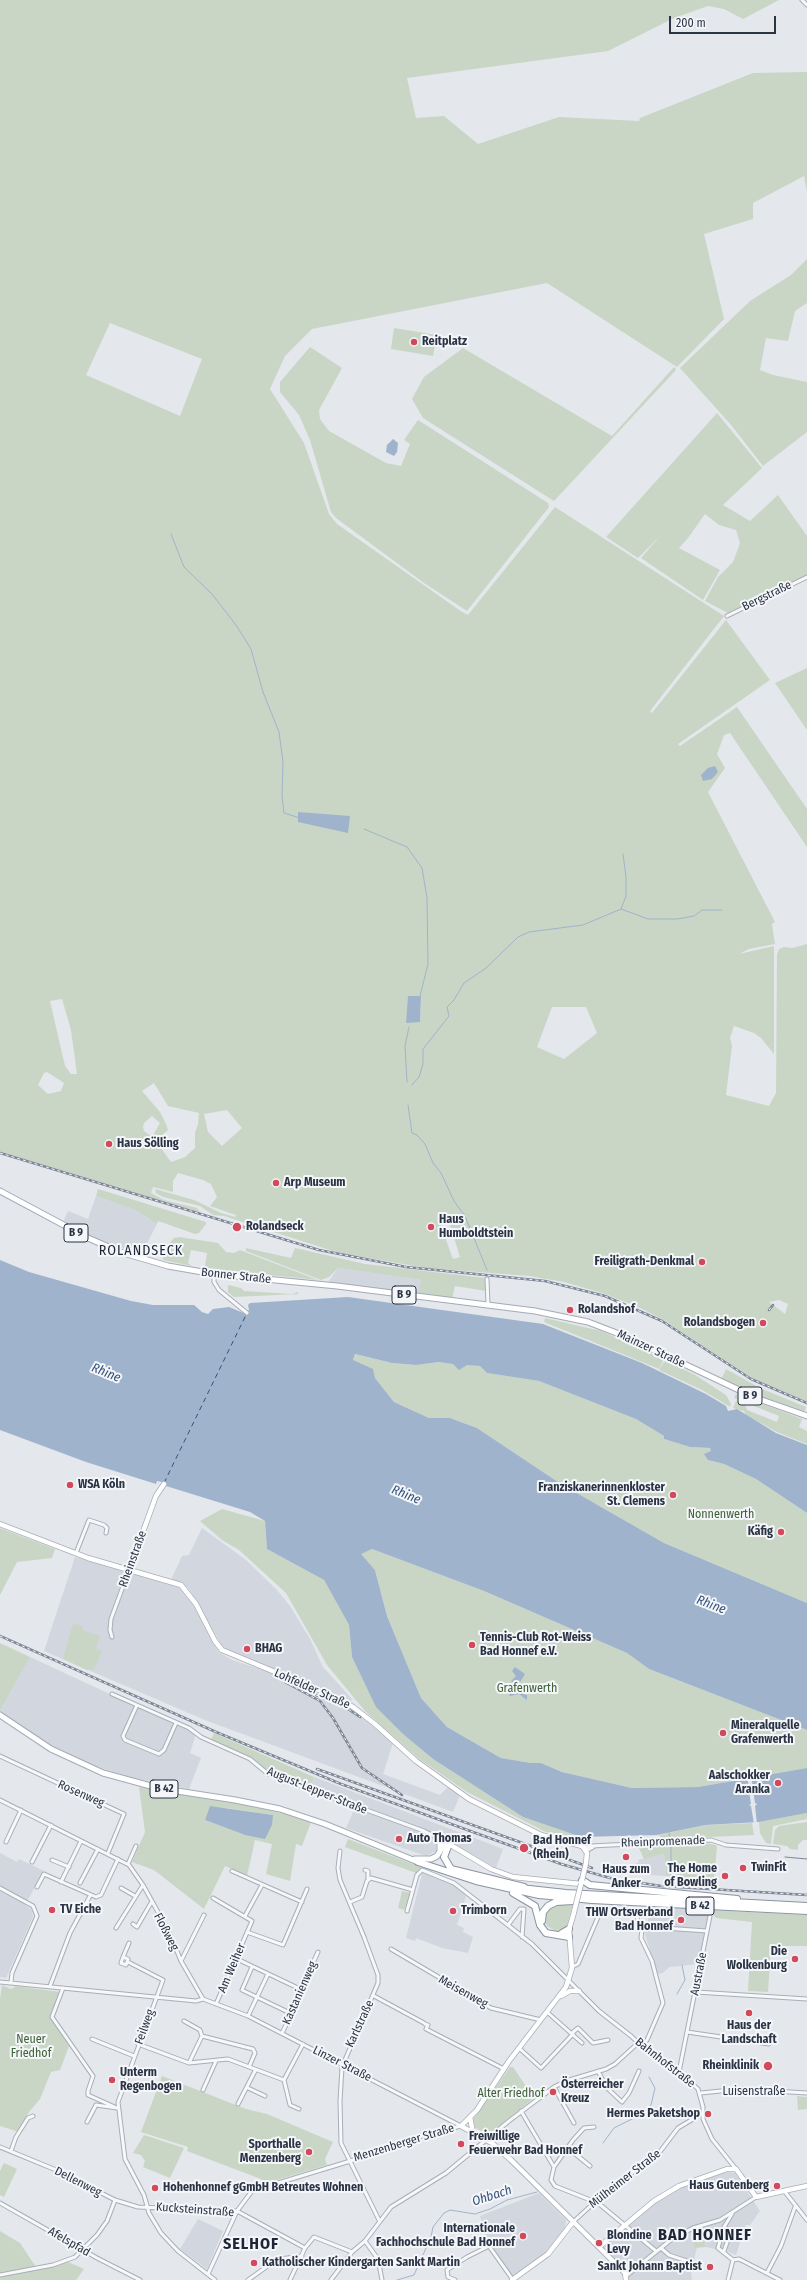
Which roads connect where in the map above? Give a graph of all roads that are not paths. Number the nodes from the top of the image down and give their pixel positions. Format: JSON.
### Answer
{"nodes":[{"id":1,"x":802,"y":0,"type":"edge"},
{"id":2,"x":807,"y":5,"type":"edge"},
{"id":3,"x":807,"y":577,"type":"edge"},
{"id":4,"x":727,"y":616,"type":"dead end"},
{"id":5,"x":0,"y":1191,"type":"edge"},
{"id":6,"x":214,"y":1274,"type":"junction"},
{"id":7,"x":487,"y":1279,"type":"dead end"},
{"id":8,"x":488,"y":1306,"type":"junction"},
{"id":9,"x":247,"y":1313,"type":"dead end"},
{"id":10,"x":807,"y":1416,"type":"edge"},
{"id":11,"x":164,"y":1484,"type":"dead end"},
{"id":12,"x":0,"y":1524,"type":"edge"},
{"id":13,"x":106,"y":1533,"type":"dead end"},
{"id":14,"x":76,"y":1553,"type":"junction"},
{"id":15,"x":129,"y":1570,"type":"junction"},
{"id":16,"x":112,"y":1637,"type":"dead end"},
{"id":17,"x":112,"y":1694,"type":"dead end"},
{"id":18,"x":137,"y":1705,"type":"junction"},
{"id":19,"x":0,"y":1715,"type":"edge"},
{"id":20,"x":176,"y":1723,"type":"junction"},
{"id":21,"x":0,"y":1756,"type":"edge"},
{"id":22,"x":0,"y":1800,"type":"edge"},
{"id":23,"x":20,"y":1810,"type":"junction"},
{"id":24,"x":51,"y":1826,"type":"junction"},
{"id":25,"x":436,"y":1837,"type":"junction"},
{"id":26,"x":82,"y":1841,"type":"junction"},
{"id":27,"x":6,"y":1842,"type":"dead end"},
{"id":28,"x":449,"y":1844,"type":"junction"},
{"id":29,"x":136,"y":1846,"type":"dead end"},
{"id":30,"x":98,"y":1849,"type":"junction"},
{"id":31,"x":585,"y":1850,"type":"junction"},
{"id":32,"x":778,"y":1850,"type":"dead end"},
{"id":33,"x":340,"y":1851,"type":"dead end"},
{"id":34,"x":440,"y":1851,"type":"junction"},
{"id":35,"x":108,"y":1853,"type":"junction"},
{"id":36,"x":401,"y":1855,"type":"junction"},
{"id":37,"x":118,"y":1859,"type":"junction"},
{"id":38,"x":52,"y":1860,"type":"dead end"},
{"id":39,"x":32,"y":1862,"type":"dead end"},
{"id":40,"x":418,"y":1862,"type":"junction"},
{"id":41,"x":128,"y":1864,"type":"junction"},
{"id":42,"x":69,"y":1867,"type":"junction"},
{"id":43,"x":365,"y":1870,"type":"dead end"},
{"id":44,"x":232,"y":1871,"type":"dead end"},
{"id":45,"x":368,"y":1878,"type":"junction"},
{"id":46,"x":62,"y":1882,"type":"junction"},
{"id":47,"x":80,"y":1882,"type":"dead end"},
{"id":48,"x":581,"y":1882,"type":"junction"},
{"id":49,"x":143,"y":1885,"type":"junction"},
{"id":50,"x":262,"y":1885,"type":"junction"},
{"id":51,"x":495,"y":1886,"type":"junction"},
{"id":52,"x":37,"y":1887,"type":"dead end"},
{"id":53,"x":0,"y":1888,"type":"edge"},
{"id":54,"x":121,"y":1888,"type":"dead end"},
{"id":55,"x":307,"y":1889,"type":"dead end"},
{"id":56,"x":529,"y":1889,"type":"junction"},
{"id":57,"x":413,"y":1890,"type":"junction"},
{"id":58,"x":90,"y":1896,"type":"junction"},
{"id":59,"x":135,"y":1896,"type":"junction"},
{"id":60,"x":213,"y":1898,"type":"dead end"},
{"id":61,"x":592,"y":1900,"type":"junction"},
{"id":62,"x":302,"y":1902,"type":"junction"},
{"id":63,"x":350,"y":1902,"type":"junction"},
{"id":64,"x":152,"y":1903,"type":"junction"},
{"id":65,"x":768,"y":1904,"type":"junction"},
{"id":66,"x":807,"y":1906,"type":"edge"},
{"id":67,"x":407,"y":1911,"type":"dead end"},
{"id":68,"x":807,"y":1911,"type":"edge"},
{"id":69,"x":204,"y":1915,"type":"dead end"},
{"id":70,"x":245,"y":1916,"type":"junction"},
{"id":71,"x":573,"y":1916,"type":"junction"},
{"id":72,"x":710,"y":1916,"type":"dead end"},
{"id":73,"x":133,"y":1924,"type":"dead end"},
{"id":74,"x":508,"y":1925,"type":"junction"},
{"id":75,"x":116,"y":1928,"type":"dead end"},
{"id":76,"x":569,"y":1929,"type":"junction"},
{"id":77,"x":642,"y":1930,"type":"junction"},
{"id":78,"x":707,"y":1931,"type":"junction"},
{"id":79,"x":247,"y":1932,"type":"junction"},
{"id":80,"x":562,"y":1933,"type":"junction"},
{"id":81,"x":522,"y":1937,"type":"junction"},
{"id":82,"x":569,"y":1937,"type":"junction"},
{"id":83,"x":129,"y":1943,"type":"dead end"},
{"id":84,"x":391,"y":1949,"type":"dead end"},
{"id":85,"x":318,"y":1952,"type":"dead end"},
{"id":86,"x":123,"y":1957,"type":"junction"},
{"id":87,"x":235,"y":1958,"type":"junction"},
{"id":88,"x":180,"y":1961,"type":"junction"},
{"id":89,"x":128,"y":1962,"type":"junction"},
{"id":90,"x":252,"y":1967,"type":"junction"},
{"id":91,"x":572,"y":1967,"type":"junction"},
{"id":92,"x":268,"y":1974,"type":"junction"},
{"id":93,"x":0,"y":1982,"type":"edge"},
{"id":94,"x":11,"y":1982,"type":"junction"},
{"id":95,"x":569,"y":1982,"type":"junction"},
{"id":96,"x":50,"y":1986,"type":"junction"},
{"id":97,"x":63,"y":1988,"type":"junction"},
{"id":98,"x":300,"y":1989,"type":"junction"},
{"id":99,"x":579,"y":1991,"type":"junction"},
{"id":100,"x":696,"y":1992,"type":"junction"},
{"id":101,"x":374,"y":1996,"type":"junction"},
{"id":102,"x":560,"y":1996,"type":"junction"},
{"id":103,"x":156,"y":1997,"type":"junction"},
{"id":104,"x":257,"y":1997,"type":"junction"},
{"id":105,"x":203,"y":1999,"type":"junction"},
{"id":106,"x":807,"y":1999,"type":"edge"},
{"id":107,"x":216,"y":2004,"type":"junction"},
{"id":108,"x":547,"y":2012,"type":"junction"},
{"id":109,"x":290,"y":2013,"type":"junction"},
{"id":110,"x":248,"y":2016,"type":"junction"},
{"id":111,"x":541,"y":2020,"type":"junction"},
{"id":112,"x":184,"y":2021,"type":"dead end"},
{"id":113,"x":687,"y":2032,"type":"junction"},
{"id":114,"x":282,"y":2033,"type":"junction"},
{"id":115,"x":572,"y":2034,"type":"junction"},
{"id":116,"x":202,"y":2036,"type":"junction"},
{"id":117,"x":92,"y":2038,"type":"dead end"},
{"id":118,"x":608,"y":2040,"type":"dead end"},
{"id":119,"x":582,"y":2043,"type":"dead end"},
{"id":120,"x":138,"y":2044,"type":"junction"},
{"id":121,"x":303,"y":2044,"type":"junction"},
{"id":122,"x":640,"y":2044,"type":"junction"},
{"id":123,"x":769,"y":2044,"type":"dead end"},
{"id":124,"x":519,"y":2048,"type":"junction"},
{"id":125,"x":134,"y":2056,"type":"junction"},
{"id":126,"x":216,"y":2061,"type":"junction"},
{"id":127,"x":189,"y":2063,"type":"junction"},
{"id":128,"x":343,"y":2064,"type":"junction"},
{"id":129,"x":249,"y":2067,"type":"junction"},
{"id":130,"x":504,"y":2069,"type":"junction"},
{"id":131,"x":255,"y":2071,"type":"junction"},
{"id":132,"x":598,"y":2071,"type":"junction"},
{"id":133,"x":639,"y":2071,"type":"dead end"},
{"id":134,"x":679,"y":2072,"type":"junction"},
{"id":135,"x":284,"y":2080,"type":"junction"},
{"id":136,"x":554,"y":2087,"type":"junction"},
{"id":137,"x":248,"y":2088,"type":"junction"},
{"id":138,"x":203,"y":2090,"type":"dead end"},
{"id":139,"x":701,"y":2093,"type":"junction"},
{"id":140,"x":807,"y":2093,"type":"edge"},
{"id":141,"x":265,"y":2096,"type":"dead end"},
{"id":142,"x":238,"y":2104,"type":"dead end"},
{"id":143,"x":117,"y":2108,"type":"junction"},
{"id":144,"x":299,"y":2109,"type":"dead end"},
{"id":145,"x":521,"y":2111,"type":"junction"},
{"id":146,"x":703,"y":2112,"type":"junction"},
{"id":147,"x":32,"y":2116,"type":"dead end"},
{"id":148,"x":470,"y":2117,"type":"junction"},
{"id":149,"x":87,"y":2122,"type":"dead end"},
{"id":150,"x":574,"y":2123,"type":"dead end"},
{"id":151,"x":461,"y":2126,"type":"junction"},
{"id":152,"x":594,"y":2127,"type":"dead end"},
{"id":153,"x":473,"y":2133,"type":"junction"},
{"id":154,"x":486,"y":2140,"type":"junction"},
{"id":155,"x":0,"y":2147,"type":"edge"},
{"id":156,"x":568,"y":2148,"type":"junction"},
{"id":157,"x":10,"y":2151,"type":"junction"},
{"id":158,"x":351,"y":2160,"type":"junction"},
{"id":159,"x":590,"y":2166,"type":"dead end"},
{"id":160,"x":731,"y":2166,"type":"junction"},
{"id":161,"x":554,"y":2167,"type":"junction"},
{"id":162,"x":807,"y":2186,"type":"edge"},
{"id":163,"x":785,"y":2192,"type":"junction"},
{"id":164,"x":756,"y":2197,"type":"junction"},
{"id":165,"x":115,"y":2200,"type":"junction"},
{"id":166,"x":594,"y":2201,"type":"junction"},
{"id":167,"x":0,"y":2202,"type":"edge"},
{"id":168,"x":148,"y":2207,"type":"junction"},
{"id":169,"x":795,"y":2207,"type":"junction"},
{"id":170,"x":237,"y":2211,"type":"junction"},
{"id":171,"x":733,"y":2212,"type":"junction"},
{"id":172,"x":379,"y":2220,"type":"junction"},
{"id":173,"x":807,"y":2220,"type":"edge"},
{"id":174,"x":573,"y":2222,"type":"junction"},
{"id":175,"x":623,"y":2225,"type":"junction"},
{"id":176,"x":724,"y":2228,"type":"junction"},
{"id":177,"x":365,"y":2241,"type":"junction"},
{"id":178,"x":599,"y":2247,"type":"junction"},
{"id":179,"x":305,"y":2248,"type":"junction"},
{"id":180,"x":661,"y":2248,"type":"junction"},
{"id":181,"x":83,"y":2250,"type":"junction"},
{"id":182,"x":656,"y":2251,"type":"junction"},
{"id":183,"x":724,"y":2251,"type":"junction"},
{"id":184,"x":352,"y":2252,"type":"junction"},
{"id":185,"x":302,"y":2256,"type":"junction"},
{"id":186,"x":733,"y":2260,"type":"junction"},
{"id":187,"x":693,"y":2262,"type":"dead end"},
{"id":188,"x":767,"y":2273,"type":"junction"},
{"id":189,"x":0,"y":2275,"type":"edge"},
{"id":190,"x":209,"y":2275,"type":"junction"},
{"id":191,"x":626,"y":2278,"type":"edge"},
{"id":192,"x":140,"y":2280,"type":"edge"},
{"id":193,"x":208,"y":2280,"type":"edge"},
{"id":194,"x":215,"y":2280,"type":"edge"},
{"id":195,"x":248,"y":2280,"type":"edge"},
{"id":196,"x":290,"y":2280,"type":"edge"},
{"id":197,"x":332,"y":2280,"type":"edge"},
{"id":198,"x":382,"y":2280,"type":"edge"},
{"id":199,"x":455,"y":2280,"type":"edge"},
{"id":200,"x":513,"y":2280,"type":"edge"},
{"id":201,"x":728,"y":2280,"type":"edge"},
{"id":202,"x":780,"y":2280,"type":"edge"}],
"edges":[{"from":1,"to":2,"type":"street"},
{"from":3,"to":4,"type":"street","name":"Bergstraße"},
{"from":5,"to":6,"type":"main road","name":"Bonner Straße","number":"B 9"},
{"from":6,"to":8,"type":"main road","name":"Bonner Straße","number":"B 9"},
{"from":6,"to":9,"type":"street"},
{"from":7,"to":8,"type":"street"},
{"from":8,"to":10,"type":"main road","name":"Mainzer Straße","number":"B 9"},
{"from":11,"to":15,"type":"main road","name":"Rheinstraße"},
{"from":12,"to":14,"type":"main road","name":"Lohfelder Straße"},
{"from":13,"to":14,"type":"street"},
{"from":14,"to":15,"type":"main road","name":"Lohfelder Straße"},
{"from":15,"to":16,"type":"street","name":"Rheinstraße"},
{"from":15,"to":31,"type":"main road","name":"Lohfelder Straße"},
{"from":17,"to":18,"type":"street","name":"August-Lepper-Straße"},
{"from":18,"to":20,"type":"street","name":"August-Lepper-Straße"},
{"from":18,"to":20,"type":"street"},
{"from":19,"to":36,"type":"main road","number":"B 42"},
{"from":20,"to":25,"type":"street","name":"August-Lepper-Straße"},
{"from":21,"to":35,"type":"street","name":"Rosenweg"},
{"from":22,"to":23,"type":"street","name":"Floßweg"},
{"from":23,"to":24,"type":"street","name":"Floßweg"},
{"from":23,"to":27,"type":"street"},
{"from":24,"to":26,"type":"street","name":"Floßweg"},
{"from":24,"to":39,"type":"street"},
{"from":25,"to":28,"type":"street","name":"August-Lepper-Straße"},
{"from":25,"to":34,"type":"main road"},
{"from":26,"to":30,"type":"street","name":"Floßweg"},
{"from":26,"to":42,"type":"street"},
{"from":28,"to":34,"type":"main road"},
{"from":28,"to":48,"type":"main road","name":"August-Lepper-Straße"},
{"from":28,"to":56,"type":"highway"},
{"from":29,"to":41,"type":"street"},
{"from":30,"to":35,"type":"street","name":"Floßweg"},
{"from":30,"to":47,"type":"street"},
{"from":31,"to":32,"type":"street","name":"Rheinpromenade"},
{"from":31,"to":48,"type":"main road","bridge":true},
{"from":33,"to":63,"type":"street","name":"Karlstraße"},
{"from":34,"to":36,"type":"main road"},
{"from":35,"to":37,"type":"street","name":"Floßweg"},
{"from":36,"to":40,"type":"main road","number":"B 42"},
{"from":37,"to":41,"type":"street","name":"Floßweg"},
{"from":37,"to":58,"type":"street"},
{"from":38,"to":42,"type":"street"},
{"from":40,"to":51,"type":"highway","number":"B 42"},
{"from":40,"to":56,"type":"highway","number":"B 42"},
{"from":41,"to":49,"type":"street","name":"Floßweg"},
{"from":42,"to":46,"type":"street"},
{"from":43,"to":45,"type":"street"},
{"from":44,"to":50,"type":"street"},
{"from":45,"to":57,"type":"street"},
{"from":45,"to":63,"type":"street"},
{"from":46,"to":52,"type":"street"},
{"from":46,"to":58,"type":"street"},
{"from":48,"to":65,"type":"highway"},
{"from":48,"to":71,"type":"main road","name":"Menzenberger Straße","bridge":true},
{"from":49,"to":59,"type":"street"},
{"from":49,"to":64,"type":"street","name":"Floßweg"},
{"from":50,"to":62,"type":"street"},
{"from":50,"to":70,"type":"street"},
{"from":51,"to":61,"type":"highway","number":"B 42"},
{"from":51,"to":82,"type":"highway"},
{"from":53,"to":94,"type":"street"},
{"from":54,"to":59,"type":"street"},
{"from":55,"to":62,"type":"street","name":"Am Weiher"},
{"from":56,"to":65,"type":"highway","number":"B 42"},
{"from":57,"to":67,"type":"street"},
{"from":57,"to":74,"type":"street","name":"Bahnhofstraße"},
{"from":58,"to":96,"type":"street"},
{"from":59,"to":75,"type":"street"},
{"from":60,"to":70,"type":"street"},
{"from":61,"to":68,"type":"highway","number":"B 42"},
{"from":61,"to":80,"type":"highway"},
{"from":62,"to":79,"type":"street","name":"Am Weiher"},
{"from":63,"to":101,"type":"street","name":"Karlstraße"},
{"from":64,"to":73,"type":"street","name":"Floßweg"},
{"from":64,"to":88,"type":"street","name":"Floßweg"},
{"from":65,"to":66,"type":"highway","number":"B 42"},
{"from":69,"to":88,"type":"street","name":"Floßweg"},
{"from":70,"to":79,"type":"street","name":"Am Weiher"},
{"from":71,"to":76,"type":"main road","name":"Menzenberger Straße"},
{"from":71,"to":82,"type":"main road","name":"Menzenberger Straße"},
{"from":72,"to":78,"type":"street","name":"Austraße"},
{"from":74,"to":81,"type":"street","name":"Bahnhofstraße"},
{"from":74,"to":81,"type":"street"},
{"from":76,"to":80,"type":"highway"},
{"from":76,"to":82,"type":"main road","name":"Menzenberger Straße"},
{"from":77,"to":78,"type":"street"},
{"from":77,"to":91,"type":"street","name":"Menzenberger Straße"},
{"from":77,"to":122,"type":"street"},
{"from":78,"to":100,"type":"street","name":"Austraße"},
{"from":79,"to":87,"type":"street","name":"Am Weiher"},
{"from":80,"to":82,"type":"highway"},
{"from":81,"to":95,"type":"street","name":"Bahnhofstraße"},
{"from":82,"to":91,"type":"main road","name":"Menzenberger Straße"},
{"from":83,"to":86,"type":"street"},
{"from":84,"to":111,"type":"street","name":"Meisenweg"},
{"from":85,"to":98,"type":"street","name":"Kastanienweg"},
{"from":86,"to":89,"type":"street"},
{"from":86,"to":89,"type":"street"},
{"from":87,"to":90,"type":"street"},
{"from":87,"to":107,"type":"street","name":"Am Weiher"},
{"from":88,"to":105,"type":"street","name":"Floßweg"},
{"from":89,"to":103,"type":"street","name":"Feilweg"},
{"from":90,"to":92,"type":"street"},
{"from":90,"to":104,"type":"street"},
{"from":91,"to":95,"type":"main road","name":"Menzenberger Straße"},
{"from":92,"to":98,"type":"street"},
{"from":92,"to":104,"type":"street"},
{"from":93,"to":94,"type":"street","name":"Linzer Straße"},
{"from":94,"to":96,"type":"street","name":"Linzer Straße"},
{"from":95,"to":99,"type":"street","name":"Bahnhofstraße"},
{"from":95,"to":102,"type":"main road","name":"Menzenberger Straße"},
{"from":96,"to":97,"type":"street","name":"Linzer Straße"},
{"from":97,"to":103,"type":"street","name":"Linzer Straße"},
{"from":97,"to":143,"type":"street"},
{"from":98,"to":109,"type":"street","name":"Kastanienweg"},
{"from":99,"to":102,"type":"main road"},
{"from":99,"to":122,"type":"street","name":"Bahnhofstraße"},
{"from":100,"to":106,"type":"street"},
{"from":100,"to":113,"type":"street","name":"Austraße"},
{"from":101,"to":128,"type":"street","name":"Karlstraße"},
{"from":101,"to":130,"type":"street"},
{"from":102,"to":108,"type":"main road","name":"Menzenberger Straße"},
{"from":103,"to":105,"type":"street","name":"Linzer Straße"},
{"from":103,"to":120,"type":"street","name":"Feilweg"},
{"from":104,"to":109,"type":"street"},
{"from":104,"to":110,"type":"street"},
{"from":105,"to":107,"type":"street","name":"Linzer Straße"},
{"from":107,"to":110,"type":"street","name":"Linzer Straße"},
{"from":108,"to":111,"type":"main road","name":"Menzenberger Straße"},
{"from":108,"to":115,"type":"street"},
{"from":109,"to":114,"type":"street","name":"Kastanienweg"},
{"from":110,"to":114,"type":"street","name":"Linzer Straße"},
{"from":111,"to":124,"type":"main road","name":"Menzenberger Straße"},
{"from":112,"to":116,"type":"street"},
{"from":113,"to":123,"type":"street"},
{"from":113,"to":134,"type":"street","name":"Austraße"},
{"from":114,"to":121,"type":"street","name":"Linzer Straße"},
{"from":115,"to":118,"type":"street"},
{"from":115,"to":119,"type":"street"},
{"from":115,"to":124,"type":"street"},
{"from":116,"to":127,"type":"street"},
{"from":116,"to":129,"type":"street"},
{"from":117,"to":125,"type":"street","name":"Feilweg"},
{"from":120,"to":125,"type":"street","name":"Feilweg"},
{"from":120,"to":127,"type":"street"},
{"from":121,"to":128,"type":"street","name":"Linzer Straße"},
{"from":121,"to":135,"type":"street"},
{"from":122,"to":132,"type":"street"},
{"from":122,"to":134,"type":"street","name":"Bahnhofstraße"},
{"from":124,"to":130,"type":"main road","name":"Menzenberger Straße"},
{"from":125,"to":143,"type":"street","name":"Feilweg"},
{"from":126,"to":127,"type":"street"},
{"from":126,"to":129,"type":"street"},
{"from":126,"to":138,"type":"street"},
{"from":128,"to":151,"type":"street","name":"Linzer Straße"},
{"from":128,"to":158,"type":"street","name":"Karlstraße"},
{"from":129,"to":131,"type":"street"},
{"from":130,"to":148,"type":"main road","name":"Menzenberger Straße"},
{"from":131,"to":135,"type":"street"},
{"from":131,"to":137,"type":"street"},
{"from":132,"to":133,"type":"street"},
{"from":132,"to":136,"type":"street"},
{"from":134,"to":139,"type":"street","name":"Bahnhofstraße"},
{"from":135,"to":144,"type":"street"},
{"from":136,"to":145,"type":"street"},
{"from":136,"to":150,"type":"street"},
{"from":137,"to":141,"type":"street"},
{"from":137,"to":142,"type":"street"},
{"from":139,"to":140,"type":"street","name":"Luisenstraße"},
{"from":139,"to":146,"type":"street","name":"Bahnhofstraße"},
{"from":143,"to":149,"type":"street"},
{"from":143,"to":168,"type":"street"},
{"from":145,"to":154,"type":"street"},
{"from":145,"to":161,"type":"street"},
{"from":146,"to":160,"type":"street","name":"Bahnhofstraße"},
{"from":146,"to":166,"type":"street","name":"Mülheimer Straße"},
{"from":147,"to":157,"type":"street"},
{"from":148,"to":151,"type":"main road","name":"Menzenberger Straße"},
{"from":148,"to":153,"type":"main road"},
{"from":151,"to":153,"type":"main road","name":"Linzer Straße"},
{"from":151,"to":158,"type":"street","name":"Menzenberger Straße"},
{"from":152,"to":156,"type":"street"},
{"from":153,"to":154,"type":"main road","name":"Linzer Straße"},
{"from":154,"to":172,"type":"street"},
{"from":154,"to":174,"type":"main road","name":"Linzer Straße"},
{"from":155,"to":157,"type":"street","name":"Dellenweg"},
{"from":156,"to":159,"type":"street"},
{"from":156,"to":161,"type":"street"},
{"from":157,"to":165,"type":"street","name":"Dellenweg"},
{"from":158,"to":170,"type":"street","name":"Menzenberger Straße"},
{"from":158,"to":172,"type":"street","name":"Karlstraße"},
{"from":160,"to":164,"type":"main road"},
{"from":160,"to":175,"type":"main road"},
{"from":161,"to":166,"type":"street"},
{"from":162,"to":163,"type":"main road"},
{"from":163,"to":164,"type":"main road"},
{"from":163,"to":169,"type":"street"},
{"from":164,"to":171,"type":"street"},
{"from":165,"to":168,"type":"street","name":"Dellenweg"},
{"from":165,"to":181,"type":"street"},
{"from":166,"to":174,"type":"street","name":"Mülheimer Straße"},
{"from":166,"to":175,"type":"street"},
{"from":167,"to":181,"type":"street","name":"Afelspfad"},
{"from":168,"to":170,"type":"street","name":"Kucksteinstraße"},
{"from":168,"to":190,"type":"street"},
{"from":169,"to":173,"type":"street"},
{"from":169,"to":188,"type":"street"},
{"from":170,"to":179,"type":"street","name":"Kucksteinstraße"},
{"from":170,"to":190,"type":"street","name":"Menzenberger Straße"},
{"from":171,"to":176,"type":"street"},
{"from":171,"to":180,"type":"street"},
{"from":172,"to":177,"type":"street"},
{"from":174,"to":178,"type":"main road","name":"Linzer Straße"},
{"from":174,"to":200,"type":"main road","name":"Mülheimer Straße"},
{"from":175,"to":178,"type":"main road"},
{"from":175,"to":182,"type":"street"},
{"from":176,"to":183,"type":"street"},
{"from":176,"to":183,"type":"street"},
{"from":177,"to":184,"type":"street"},
{"from":177,"to":198,"type":"street"},
{"from":178,"to":191,"type":"main road","name":"Linzer Straße"},
{"from":179,"to":184,"type":"street"},
{"from":179,"to":185,"type":"street"},
{"from":180,"to":182,"type":"street"},
{"from":180,"to":187,"type":"street"},
{"from":181,"to":189,"type":"street"},
{"from":181,"to":192,"type":"street","name":"Afelspfad"},
{"from":182,"to":191,"type":"street"},
{"from":183,"to":186,"type":"street"},
{"from":184,"to":197,"type":"street"},
{"from":185,"to":195,"type":"street"},
{"from":185,"to":196,"type":"street"},
{"from":186,"to":188,"type":"street"},
{"from":186,"to":201,"type":"street"},
{"from":188,"to":202,"type":"street"},
{"from":190,"to":193,"type":"street","name":"Menzenberger Straße"},
{"from":190,"to":194,"type":"street"},
{"from":199,"to":200,"type":"street"}]}
